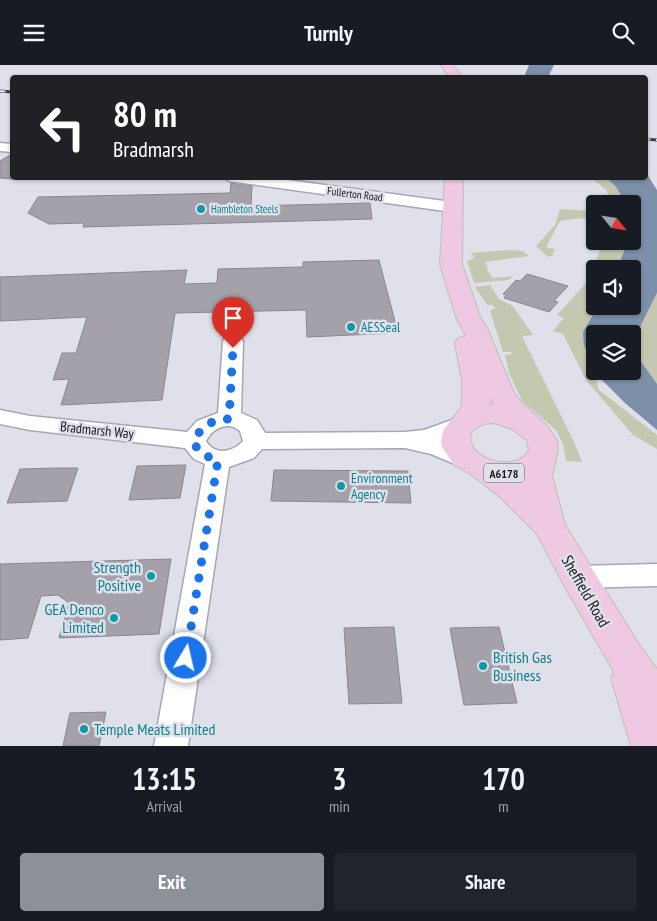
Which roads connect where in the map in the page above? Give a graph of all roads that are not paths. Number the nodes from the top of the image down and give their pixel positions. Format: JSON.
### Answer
{"nodes":[{"id":1,"x":251,"y":180,"type":"edge"},
{"id":2,"x":454,"y":180,"type":"edge"},
{"id":3,"x":452,"y":207,"type":"junction"},
{"id":4,"x":468,"y":317,"type":"junction"},
{"id":5,"x":233,"y":341,"type":"dead end"},
{"id":6,"x":0,"y":417,"type":"edge"},
{"id":7,"x":229,"y":419,"type":"junction"},
{"id":8,"x":464,"y":422,"type":"junction"},
{"id":9,"x":536,"y":438,"type":"junction"},
{"id":10,"x":405,"y":440,"type":"junction"},
{"id":11,"x":194,"y":441,"type":"junction"},
{"id":12,"x":255,"y":441,"type":"junction"},
{"id":13,"x":218,"y":460,"type":"junction"},
{"id":14,"x":476,"y":465,"type":"junction"},
{"id":15,"x":549,"y":526,"type":"junction"},
{"id":16,"x":657,"y":575,"type":"edge"},
{"id":17,"x":577,"y":577,"type":"junction"},
{"id":18,"x":624,"y":655,"type":"junction"},
{"id":19,"x":657,"y":701,"type":"edge"},
{"id":20,"x":171,"y":746,"type":"edge"},
{"id":21,"x":652,"y":746,"type":"edge"}],
"edges":[{"from":1,"to":3,"type":"street","name":"Fullerton Road"},
{"from":2,"to":3,"type":"main road","number":"A6178"},
{"from":3,"to":4,"type":"main road","number":"A6178"},
{"from":4,"to":8,"type":"main road","number":"A6178"},
{"from":4,"to":9,"type":"main road","number":"A6178"},
{"from":5,"to":7,"type":"street"},
{"from":6,"to":11,"type":"street","name":"Bradmarsh Way"},
{"from":7,"to":11,"type":"street"},
{"from":7,"to":12,"type":"street"},
{"from":8,"to":9,"type":"main road"},
{"from":8,"to":10,"type":"street"},
{"from":8,"to":14,"type":"main road","number":"A6178"},
{"from":9,"to":14,"type":"main road","number":"A6178"},
{"from":9,"to":15,"type":"main road","name":"Sheffield Road","number":"A6178"},
{"from":10,"to":12,"type":"street"},
{"from":10,"to":14,"type":"street"},
{"from":11,"to":13,"type":"street"},
{"from":12,"to":13,"type":"street"},
{"from":13,"to":20,"type":"street"},
{"from":14,"to":15,"type":"main road","name":"Sheffield Road","number":"A6178"},
{"from":15,"to":17,"type":"main road","name":"Sheffield Road","number":"A6178"},
{"from":16,"to":17,"type":"street"},
{"from":17,"to":18,"type":"main road","name":"Sheffield Road","number":"A6178"},
{"from":18,"to":19,"type":"main road","name":"Sheffield Road","number":"A6178"},
{"from":18,"to":21,"type":"main road","name":"Sheffield Road","number":"A6178"}]}
